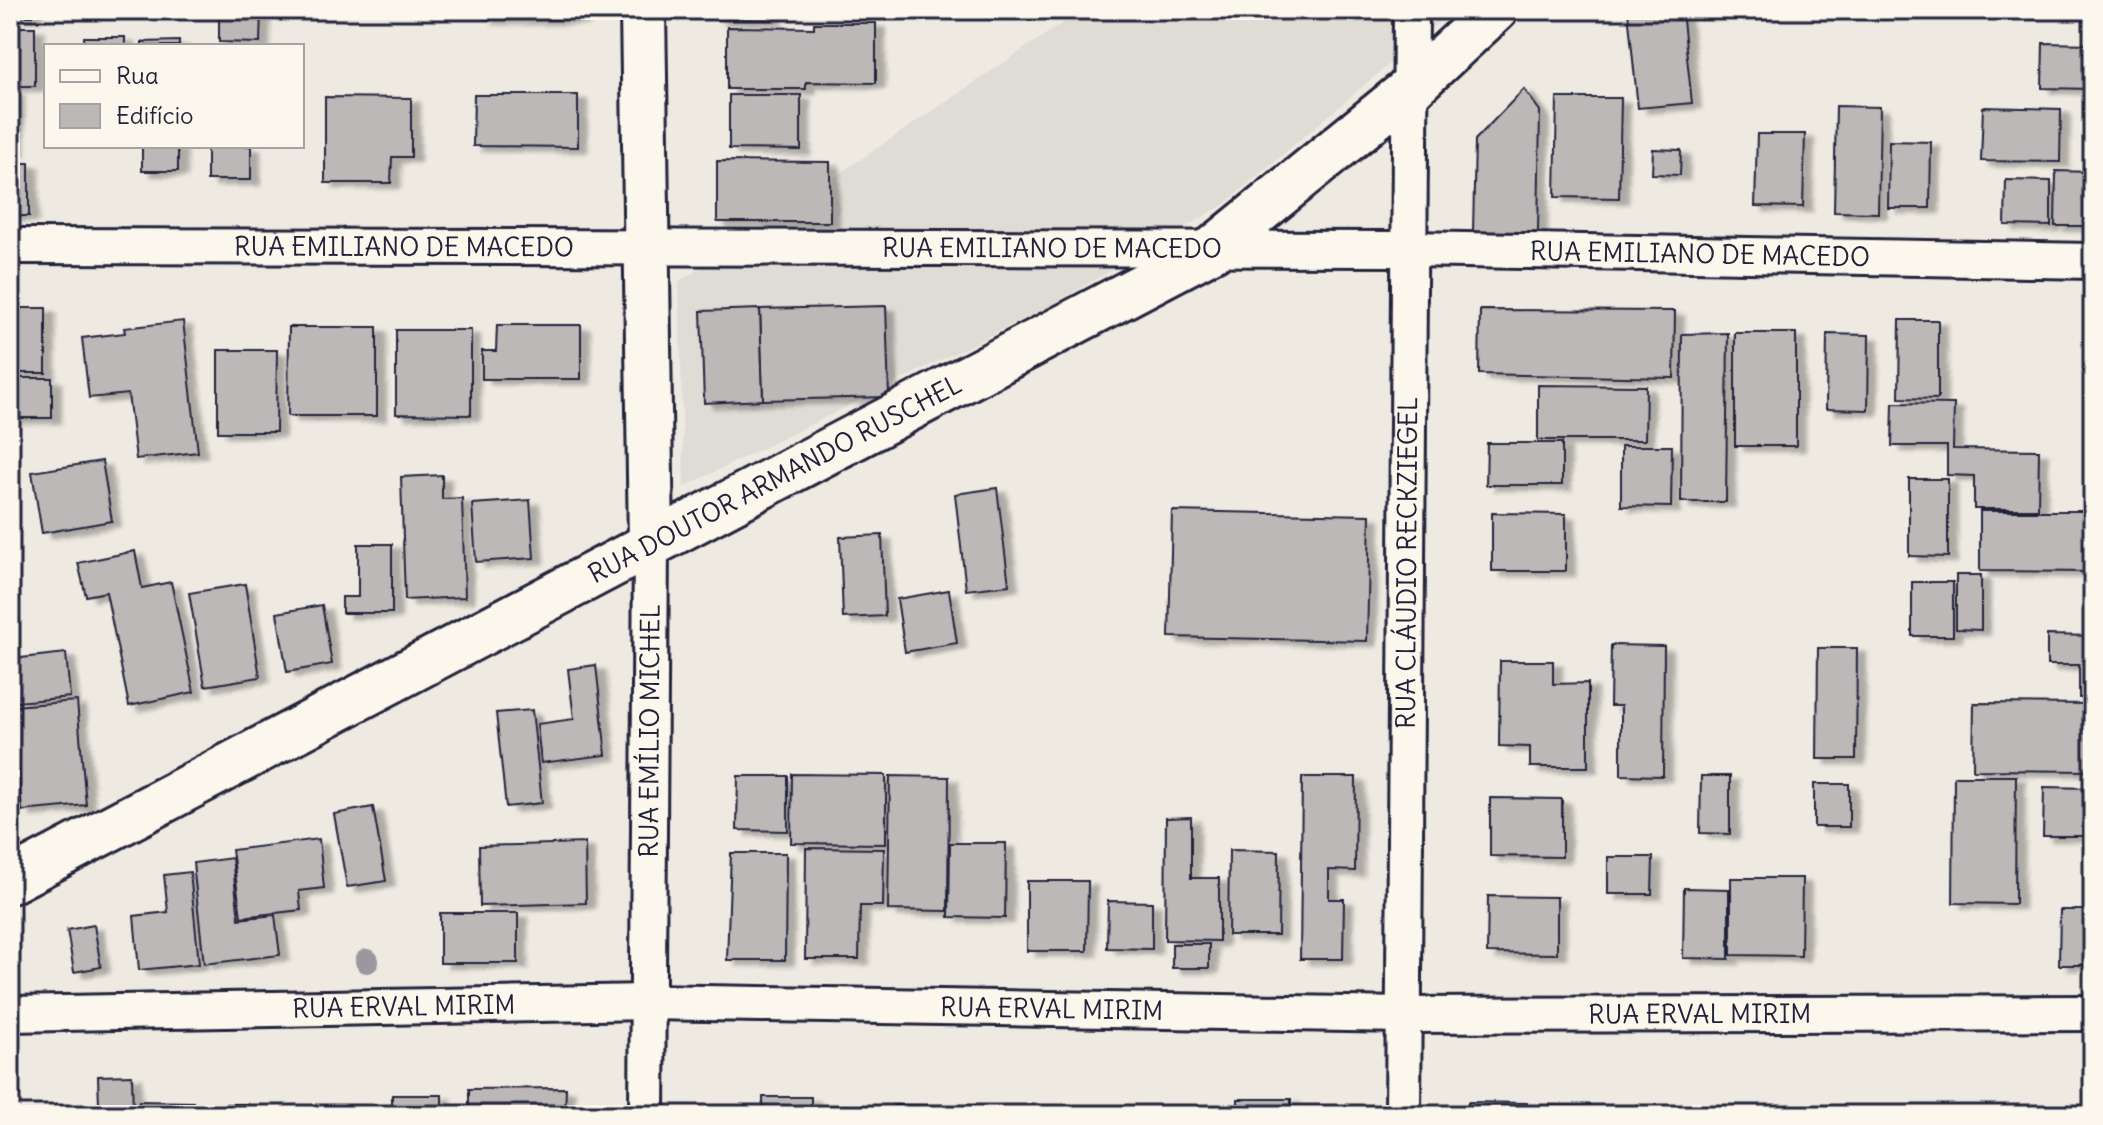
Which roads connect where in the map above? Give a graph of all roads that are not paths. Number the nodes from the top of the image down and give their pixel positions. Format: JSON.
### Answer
{"nodes":[{"id":1,"x":643,"y":10,"type":"edge"},
{"id":2,"x":1411,"y":10,"type":"edge"},
{"id":3,"x":1495,"y":10,"type":"edge"},
{"id":4,"x":1410,"y":89,"type":"junction"},
{"id":5,"x":647,"y":245,"type":"junction"},
{"id":6,"x":10,"y":246,"type":"edge"},
{"id":7,"x":1213,"y":249,"type":"junction"},
{"id":8,"x":1409,"y":249,"type":"junction"},
{"id":9,"x":2093,"y":261,"type":"edge"},
{"id":10,"x":651,"y":543,"type":"junction"},
{"id":11,"x":10,"y":881,"type":"edge"},
{"id":12,"x":648,"y":1002,"type":"junction"},
{"id":13,"x":2093,"y":1013,"type":"edge"},
{"id":14,"x":10,"y":1014,"type":"edge"},
{"id":15,"x":1404,"y":1015,"type":"junction"},
{"id":16,"x":647,"y":1115,"type":"edge"},
{"id":17,"x":1403,"y":1115,"type":"edge"}],
"edges":[{"from":1,"to":5,"type":"main road","name":"RUA EMÍLIO MICHEL"},
{"from":2,"to":4,"type":"street","name":"RUA CLÁUDIO RECKZIEGEL"},
{"from":3,"to":4,"type":"main road","name":"RUA DOUTOR ARMANDO RUSCHEL"},
{"from":4,"to":7,"type":"main road","name":"RUA DOUTOR ARMANDO RUSCHEL"},
{"from":4,"to":8,"type":"street","name":"RUA CLÁUDIO RECKZIEGEL"},
{"from":5,"to":6,"type":"street","name":"RUA EMILIANO DE MACEDO"},
{"from":5,"to":7,"type":"street","name":"RUA EMILIANO DE MACEDO"},
{"from":5,"to":10,"type":"main road","name":"RUA EMÍLIO MICHEL"},
{"from":7,"to":8,"type":"street","name":"RUA EMILIANO DE MACEDO"},
{"from":7,"to":10,"type":"main road","name":"RUA DOUTOR ARMANDO RUSCHEL"},
{"from":8,"to":9,"type":"street","name":"RUA EMILIANO DE MACEDO"},
{"from":8,"to":15,"type":"street","name":"RUA CLÁUDIO RECKZIEGEL"},
{"from":10,"to":11,"type":"main road","name":"RUA DOUTOR ARMANDO RUSCHEL"},
{"from":10,"to":12,"type":"street","name":"RUA EMÍLIO MICHEL"},
{"from":12,"to":14,"type":"street","name":"RUA ERVAL MIRIM"},
{"from":12,"to":15,"type":"street","name":"RUA ERVAL MIRIM"},
{"from":12,"to":16,"type":"street","name":"RUA EMÍLIO MICHEL"},
{"from":13,"to":15,"type":"street","name":"RUA ERVAL MIRIM"},
{"from":15,"to":17,"type":"street","name":"RUA CLÁUDIO RECKZIEGEL"}]}
